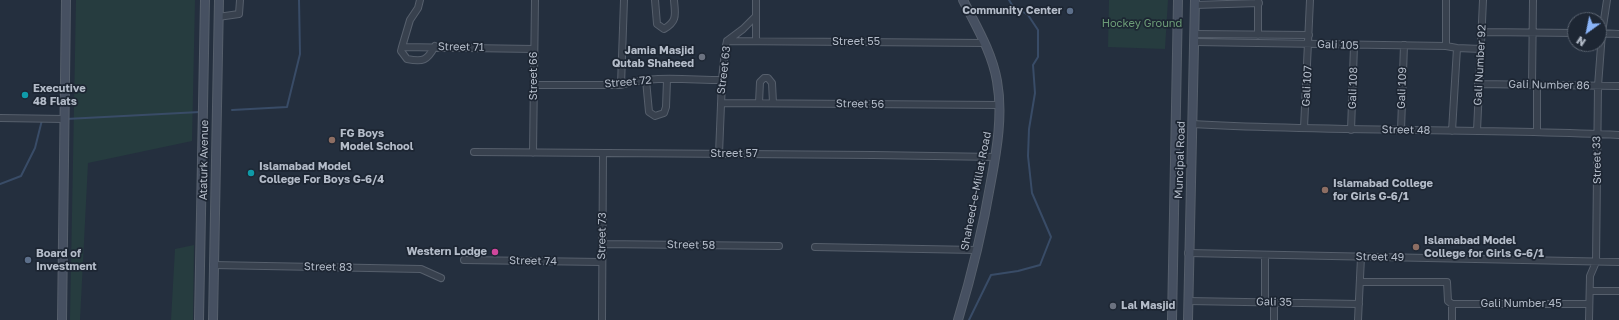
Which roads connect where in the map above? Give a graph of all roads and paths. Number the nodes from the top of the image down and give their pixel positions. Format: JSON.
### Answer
{"nodes":[{"id":1,"x":66,"y":0,"type":"edge"},
{"id":2,"x":205,"y":0,"type":"edge"},
{"id":3,"x":219,"y":0,"type":"edge"},
{"id":4,"x":240,"y":0,"type":"edge"},
{"id":5,"x":420,"y":0,"type":"edge"},
{"id":6,"x":535,"y":0,"type":"edge"},
{"id":7,"x":624,"y":0,"type":"edge"},
{"id":8,"x":655,"y":0,"type":"edge"},
{"id":9,"x":674,"y":0,"type":"edge"},
{"id":10,"x":756,"y":0,"type":"edge"},
{"id":11,"x":963,"y":0,"type":"edge"},
{"id":12,"x":1178,"y":0,"type":"edge"},
{"id":13,"x":1310,"y":0,"type":"edge"},
{"id":14,"x":1446,"y":0,"type":"edge"},
{"id":15,"x":1483,"y":0,"type":"edge"},
{"id":16,"x":1533,"y":0,"type":"edge"},
{"id":17,"x":1607,"y":0,"type":"edge"},
{"id":18,"x":1195,"y":2,"type":"edge"},
{"id":19,"x":1258,"y":2,"type":"edge"},
{"id":20,"x":1604,"y":12,"type":"edge"},
{"id":21,"x":756,"y":16,"type":"junction"},
{"id":22,"x":218,"y":17,"type":"junction"},
{"id":23,"x":1482,"y":32,"type":"junction"},
{"id":24,"x":1533,"y":32,"type":"junction"},
{"id":25,"x":1567,"y":33,"type":"edge"},
{"id":26,"x":1607,"y":33,"type":"edge"},
{"id":27,"x":1619,"y":34,"type":"edge"},
{"id":28,"x":1258,"y":35,"type":"junction"},
{"id":29,"x":1309,"y":35,"type":"junction"},
{"id":30,"x":1195,"y":38,"type":"junction"},
{"id":31,"x":756,"y":41,"type":"junction"},
{"id":32,"x":727,"y":42,"type":"junction"},
{"id":33,"x":985,"y":43,"type":"junction"},
{"id":34,"x":1309,"y":44,"type":"junction"},
{"id":35,"x":1404,"y":45,"type":"junction"},
{"id":36,"x":435,"y":46,"type":"junction"},
{"id":37,"x":1354,"y":46,"type":"junction"},
{"id":38,"x":1446,"y":46,"type":"junction"},
{"id":39,"x":402,"y":47,"type":"junction"},
{"id":40,"x":1457,"y":48,"type":"junction"},
{"id":41,"x":534,"y":49,"type":"junction"},
{"id":42,"x":1481,"y":49,"type":"junction"},
{"id":43,"x":1599,"y":52,"type":"edge"},
{"id":44,"x":646,"y":80,"type":"junction"},
{"id":45,"x":667,"y":80,"type":"junction"},
{"id":46,"x":722,"y":80,"type":"junction"},
{"id":47,"x":1478,"y":84,"type":"junction"},
{"id":48,"x":1535,"y":84,"type":"junction"},
{"id":49,"x":534,"y":85,"type":"junction"},
{"id":50,"x":621,"y":85,"type":"junction"},
{"id":51,"x":1598,"y":86,"type":"junction"},
{"id":52,"x":1619,"y":86,"type":"edge"},
{"id":53,"x":721,"y":102,"type":"junction"},
{"id":54,"x":760,"y":103,"type":"junction"},
{"id":55,"x":773,"y":103,"type":"junction"},
{"id":56,"x":999,"y":105,"type":"junction"},
{"id":57,"x":0,"y":118,"type":"edge"},
{"id":58,"x":64,"y":119,"type":"junction"},
{"id":59,"x":1192,"y":124,"type":"junction"},
{"id":60,"x":1304,"y":128,"type":"junction"},
{"id":61,"x":1351,"y":130,"type":"junction"},
{"id":62,"x":1401,"y":130,"type":"junction"},
{"id":63,"x":1452,"y":131,"type":"junction"},
{"id":64,"x":1476,"y":131,"type":"junction"},
{"id":65,"x":1537,"y":132,"type":"junction"},
{"id":66,"x":1596,"y":134,"type":"junction"},
{"id":67,"x":1619,"y":136,"type":"edge"},
{"id":68,"x":474,"y":152,"type":"dead end"},
{"id":69,"x":533,"y":152,"type":"junction"},
{"id":70,"x":603,"y":152,"type":"junction"},
{"id":71,"x":719,"y":154,"type":"junction"},
{"id":72,"x":995,"y":157,"type":"junction"},
{"id":73,"x":201,"y":236,"type":"junction"},
{"id":74,"x":214,"y":236,"type":"junction"},
{"id":75,"x":602,"y":244,"type":"junction"},
{"id":76,"x":779,"y":246,"type":"dead end"},
{"id":77,"x":815,"y":247,"type":"dead end"},
{"id":78,"x":976,"y":250,"type":"junction"},
{"id":79,"x":1188,"y":253,"type":"junction"},
{"id":80,"x":1265,"y":255,"type":"junction"},
{"id":81,"x":1361,"y":257,"type":"junction"},
{"id":82,"x":464,"y":260,"type":"dead end"},
{"id":83,"x":601,"y":262,"type":"junction"},
{"id":84,"x":1596,"y":262,"type":"junction"},
{"id":85,"x":1619,"y":262,"type":"edge"},
{"id":86,"x":213,"y":265,"type":"junction"},
{"id":87,"x":441,"y":278,"type":"dead end"},
{"id":88,"x":1361,"y":282,"type":"junction"},
{"id":89,"x":1173,"y":290,"type":"junction"},
{"id":90,"x":1188,"y":290,"type":"junction"},
{"id":91,"x":1590,"y":290,"type":"junction"},
{"id":92,"x":1619,"y":292,"type":"edge"},
{"id":93,"x":1188,"y":301,"type":"junction"},
{"id":94,"x":1265,"y":302,"type":"junction"},
{"id":95,"x":1274,"y":302,"type":"junction"},
{"id":96,"x":1359,"y":304,"type":"junction"},
{"id":97,"x":1452,"y":304,"type":"junction"},
{"id":98,"x":1589,"y":304,"type":"junction"},
{"id":99,"x":62,"y":320,"type":"edge"},
{"id":100,"x":199,"y":320,"type":"edge"},
{"id":101,"x":213,"y":320,"type":"edge"},
{"id":102,"x":602,"y":320,"type":"edge"},
{"id":103,"x":958,"y":320,"type":"edge"},
{"id":104,"x":1172,"y":320,"type":"edge"},
{"id":105,"x":1188,"y":320,"type":"edge"},
{"id":106,"x":1274,"y":320,"type":"edge"},
{"id":107,"x":1358,"y":320,"type":"edge"},
{"id":108,"x":1452,"y":320,"type":"edge"},
{"id":109,"x":1589,"y":320,"type":"edge"}],
"edges":[{"from":1,"to":58,"type":"street"},
{"from":2,"to":73,"type":"street","name":"Ataturk Avenue"},
{"from":3,"to":22,"type":"street","name":"Ataturk Avenue"},
{"from":4,"to":22,"type":"street"},
{"from":5,"to":39,"type":"street"},
{"from":6,"to":41,"type":"street","name":"Street 66"},
{"from":7,"to":50,"type":"street"},
{"from":8,"to":9,"type":"street"},
{"from":10,"to":21,"type":"street"},
{"from":11,"to":33,"type":"street","name":"Shaheed-e-Millat Road"},
{"from":12,"to":89,"type":"street","name":"Muncipal Road"},
{"from":13,"to":29,"type":"street","name":"Gali 107"},
{"from":14,"to":38,"type":"street"},
{"from":15,"to":23,"type":"street","name":"Gali Number 92"},
{"from":16,"to":24,"type":"street"},
{"from":17,"to":20,"type":"street","name":"Street 33"},
{"from":18,"to":19,"type":"street"},
{"from":18,"to":30,"type":"street","name":"Muncipal Road"},
{"from":19,"to":28,"type":"street"},
{"from":21,"to":31,"type":"street"},
{"from":21,"to":32,"type":"street","name":"Street 63"},
{"from":22,"to":74,"type":"street","name":"Ataturk Avenue"},
{"from":23,"to":24,"type":"street"},
{"from":23,"to":42,"type":"street","name":"Gali Number 92"},
{"from":24,"to":25,"type":"street"},
{"from":24,"to":48,"type":"street"},
{"from":26,"to":27,"type":"street"},
{"from":28,"to":29,"type":"street"},
{"from":28,"to":30,"type":"street"},
{"from":29,"to":34,"type":"street","name":"Gali 107"},
{"from":30,"to":34,"type":"street","name":"Gali 105"},
{"from":30,"to":59,"type":"street","name":"Muncipal Road"},
{"from":31,"to":32,"type":"street","name":"Street 55"},
{"from":31,"to":33,"type":"street","name":"Street 55"},
{"from":32,"to":46,"type":"street","name":"Street 63"},
{"from":33,"to":56,"type":"street","name":"Shaheed-e-Millat Road"},
{"from":34,"to":37,"type":"street","name":"Gali 105"},
{"from":34,"to":60,"type":"street","name":"Gali 107"},
{"from":35,"to":37,"type":"street","name":"Gali 105"},
{"from":35,"to":38,"type":"street","name":"Gali 105"},
{"from":35,"to":62,"type":"street","name":"Gali 109"},
{"from":36,"to":39,"type":"street","name":"Street 71"},
{"from":36,"to":39,"type":"street"},
{"from":36,"to":41,"type":"street","name":"Street 71"},
{"from":37,"to":61,"type":"street","name":"Gali 108"},
{"from":38,"to":40,"type":"street","name":"Gali 105"},
{"from":40,"to":42,"type":"street","name":"Gali 105"},
{"from":40,"to":63,"type":"street"},
{"from":41,"to":49,"type":"street","name":"Street 66"},
{"from":42,"to":47,"type":"street","name":"Gali Number 92"},
{"from":43,"to":51,"type":"street","name":"Street 33"},
{"from":44,"to":45,"type":"street","name":"Street 72"},
{"from":44,"to":45,"type":"street"},
{"from":44,"to":50,"type":"street","name":"Street 72"},
{"from":45,"to":46,"type":"street","name":"Street 72"},
{"from":46,"to":53,"type":"street","name":"Street 63"},
{"from":47,"to":48,"type":"street","name":"Gali Number 86"},
{"from":47,"to":64,"type":"street","name":"Gali Number 92"},
{"from":48,"to":51,"type":"street","name":"Gali Number 86"},
{"from":48,"to":65,"type":"street"},
{"from":49,"to":50,"type":"street","name":"Street 72"},
{"from":49,"to":69,"type":"street","name":"Street 66"},
{"from":51,"to":52,"type":"street","name":"Gali Number 86"},
{"from":51,"to":66,"type":"street","name":"Street 33"},
{"from":53,"to":54,"type":"street","name":"Street 56"},
{"from":53,"to":71,"type":"street","name":"Street 63"},
{"from":54,"to":55,"type":"street","name":"Street 56"},
{"from":54,"to":55,"type":"street"},
{"from":55,"to":56,"type":"street","name":"Street 56"},
{"from":56,"to":72,"type":"street","name":"Shaheed-e-Millat Road"},
{"from":57,"to":58,"type":"street"},
{"from":58,"to":99,"type":"street"},
{"from":59,"to":60,"type":"street","name":"Street 48"},
{"from":59,"to":79,"type":"street","name":"Muncipal Road"},
{"from":60,"to":61,"type":"street","name":"Street 48"},
{"from":61,"to":62,"type":"street","name":"Street 48"},
{"from":62,"to":63,"type":"street","name":"Street 48"},
{"from":63,"to":64,"type":"street","name":"Street 48"},
{"from":64,"to":65,"type":"street","name":"Street 48"},
{"from":65,"to":66,"type":"street","name":"Street 48"},
{"from":66,"to":67,"type":"street","name":"Street 48"},
{"from":66,"to":84,"type":"street","name":"Street 33"},
{"from":68,"to":69,"type":"street","name":"Street 57"},
{"from":69,"to":70,"type":"street","name":"Street 57"},
{"from":70,"to":71,"type":"street","name":"Street 57"},
{"from":70,"to":75,"type":"street","name":"Street 73"},
{"from":71,"to":72,"type":"street","name":"Street 57"},
{"from":72,"to":78,"type":"street","name":"Shaheed-e-Millat Road"},
{"from":73,"to":74,"type":"street"},
{"from":73,"to":100,"type":"street","name":"Ataturk Avenue"},
{"from":74,"to":86,"type":"street","name":"Ataturk Avenue"},
{"from":75,"to":76,"type":"street","name":"Street 58"},
{"from":75,"to":83,"type":"street","name":"Street 73"},
{"from":77,"to":78,"type":"street"},
{"from":78,"to":103,"type":"street","name":"Shaheed-e-Millat Road"},
{"from":79,"to":80,"type":"street","name":"Street 49"},
{"from":79,"to":90,"type":"street","name":"Muncipal Road"},
{"from":80,"to":81,"type":"street","name":"Street 49"},
{"from":80,"to":94,"type":"street"},
{"from":81,"to":84,"type":"street","name":"Street 49"},
{"from":81,"to":88,"type":"street"},
{"from":82,"to":83,"type":"street","name":"Street 74"},
{"from":83,"to":102,"type":"street","name":"Street 73"},
{"from":84,"to":85,"type":"street","name":"Street 49"},
{"from":84,"to":91,"type":"street","name":"Street 33"},
{"from":86,"to":87,"type":"street","name":"Street 83"},
{"from":86,"to":101,"type":"street","name":"Ataturk Avenue"},
{"from":88,"to":96,"type":"street"},
{"from":88,"to":97,"type":"street"},
{"from":89,"to":90,"type":"street"},
{"from":89,"to":104,"type":"street","name":"Muncipal Road"},
{"from":90,"to":93,"type":"street","name":"Muncipal Road"},
{"from":91,"to":92,"type":"street"},
{"from":91,"to":98,"type":"street","name":"Street 33"},
{"from":93,"to":94,"type":"street","name":"Gali 35"},
{"from":93,"to":105,"type":"street","name":"Muncipal Road"},
{"from":94,"to":95,"type":"street","name":"Gali 35"},
{"from":95,"to":96,"type":"street","name":"Gali 35"},
{"from":95,"to":106,"type":"street"},
{"from":96,"to":107,"type":"street"},
{"from":97,"to":98,"type":"street","name":"Gali Number 45"},
{"from":97,"to":108,"type":"street"},
{"from":98,"to":109,"type":"street","name":"Street 33"}]}
